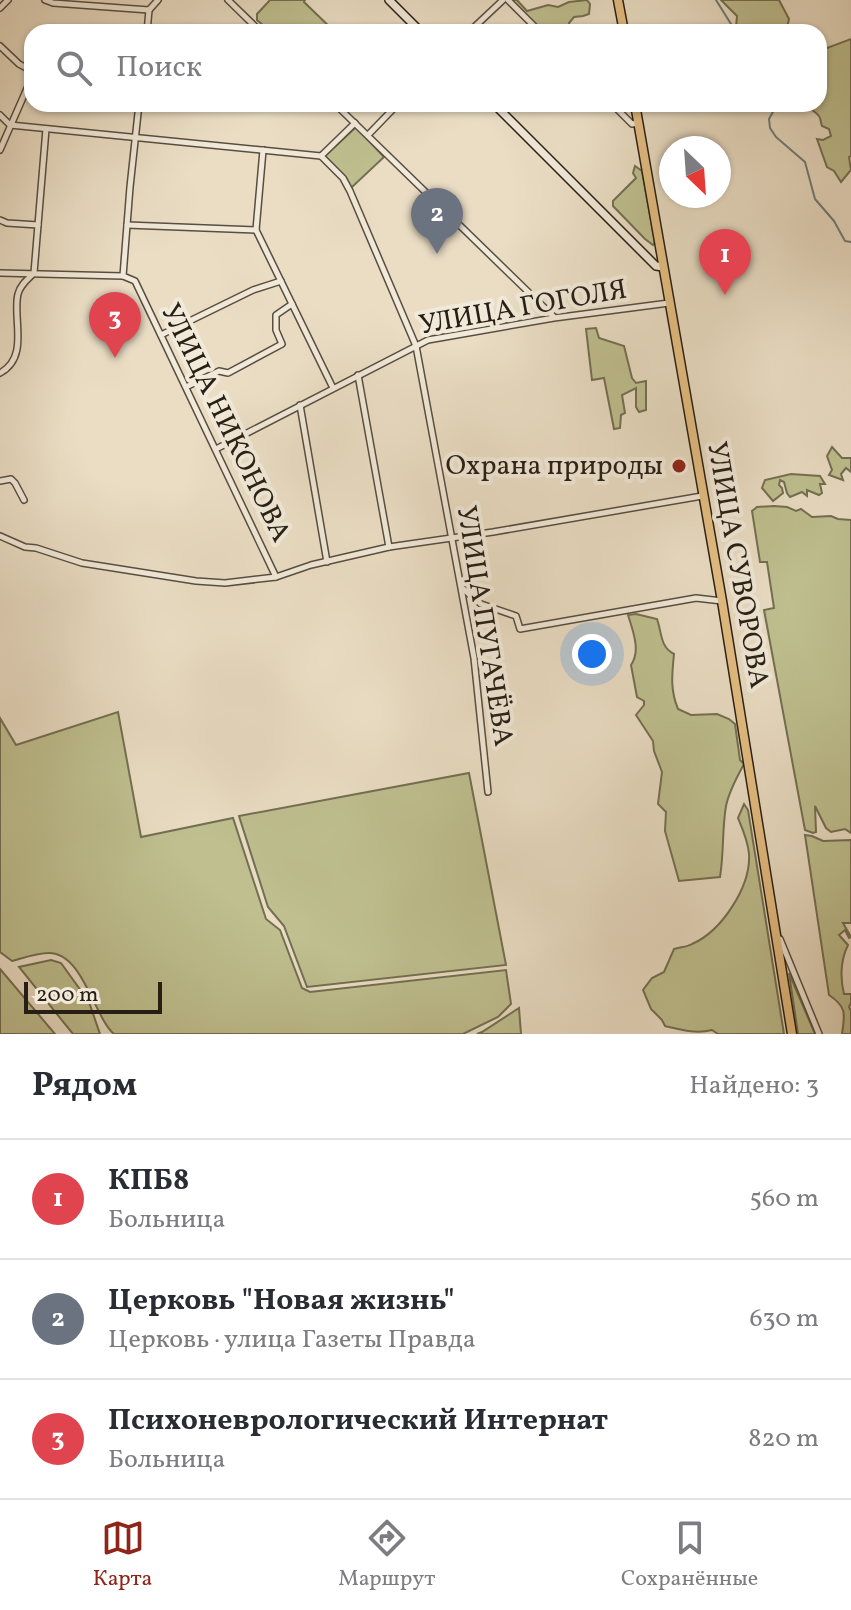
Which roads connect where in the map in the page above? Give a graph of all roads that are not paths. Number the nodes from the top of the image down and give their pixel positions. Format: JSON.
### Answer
{"nodes":[{"id":1,"x":8,"y":0,"type":"edge"},
{"id":2,"x":45,"y":0,"type":"edge"},
{"id":3,"x":158,"y":0,"type":"edge"},
{"id":4,"x":228,"y":0,"type":"edge"},
{"id":5,"x":389,"y":0,"type":"edge"},
{"id":6,"x":506,"y":0,"type":"edge"},
{"id":7,"x":618,"y":0,"type":"edge"},
{"id":8,"x":0,"y":8,"type":"edge"},
{"id":9,"x":149,"y":10,"type":"junction"},
{"id":10,"x":148,"y":24,"type":"edge"},
{"id":11,"x":253,"y":24,"type":"edge"},
{"id":12,"x":413,"y":24,"type":"edge"},
{"id":13,"x":478,"y":24,"type":"edge"},
{"id":14,"x":532,"y":24,"type":"edge"},
{"id":15,"x":622,"y":24,"type":"edge"},
{"id":16,"x":0,"y":46,"type":"edge"},
{"id":17,"x":24,"y":67,"type":"edge"},
{"id":18,"x":24,"y":94,"type":"edge"},
{"id":19,"x":138,"y":112,"type":"edge"},
{"id":20,"x":343,"y":112,"type":"edge"},
{"id":21,"x":390,"y":112,"type":"edge"},
{"id":22,"x":502,"y":112,"type":"edge"},
{"id":23,"x":620,"y":112,"type":"edge"},
{"id":24,"x":637,"y":112,"type":"edge"},
{"id":25,"x":0,"y":115,"type":"edge"},
{"id":26,"x":355,"y":123,"type":"junction"},
{"id":27,"x":639,"y":123,"type":"junction"},
{"id":28,"x":10,"y":125,"type":"junction"},
{"id":29,"x":46,"y":129,"type":"junction"},
{"id":30,"x":367,"y":135,"type":"junction"},
{"id":31,"x":135,"y":137,"type":"junction"},
{"id":32,"x":0,"y":150,"type":"edge"},
{"id":33,"x":263,"y":150,"type":"junction"},
{"id":34,"x":321,"y":156,"type":"junction"},
{"id":35,"x":0,"y":220,"type":"edge"},
{"id":36,"x":38,"y":225,"type":"junction"},
{"id":37,"x":127,"y":225,"type":"junction"},
{"id":38,"x":256,"y":230,"type":"junction"},
{"id":39,"x":663,"y":267,"type":"junction"},
{"id":40,"x":0,"y":273,"type":"edge"},
{"id":41,"x":34,"y":273,"type":"junction"},
{"id":42,"x":123,"y":276,"type":"junction"},
{"id":43,"x":281,"y":281,"type":"junction"},
{"id":44,"x":669,"y":303,"type":"junction"},
{"id":45,"x":292,"y":304,"type":"junction"},
{"id":46,"x":554,"y":318,"type":"junction"},
{"id":47,"x":161,"y":335,"type":"junction"},
{"id":48,"x":416,"y":346,"type":"junction"},
{"id":49,"x":0,"y":373,"type":"edge"},
{"id":50,"x":358,"y":375,"type":"junction"},
{"id":51,"x":186,"y":387,"type":"junction"},
{"id":52,"x":333,"y":388,"type":"junction"},
{"id":53,"x":300,"y":405,"type":"junction"},
{"id":54,"x":216,"y":449,"type":"junction"},
{"id":55,"x":0,"y":481,"type":"edge"},
{"id":56,"x":702,"y":496,"type":"junction"},
{"id":57,"x":24,"y":500,"type":"dead end"},
{"id":58,"x":0,"y":536,"type":"edge"},
{"id":59,"x":451,"y":539,"type":"junction"},
{"id":60,"x":389,"y":547,"type":"junction"},
{"id":61,"x":327,"y":562,"type":"junction"},
{"id":62,"x":276,"y":577,"type":"junction"},
{"id":63,"x":461,"y":588,"type":"junction"},
{"id":64,"x":722,"y":601,"type":"junction"},
{"id":65,"x":488,"y":792,"type":"dead end"},
{"id":66,"x":775,"y":927,"type":"junction"},
{"id":67,"x":792,"y":1034,"type":"edge"},
{"id":68,"x":819,"y":1034,"type":"edge"}],
"edges":[{"from":1,"to":8,"type":"street"},
{"from":2,"to":9,"type":"street"},
{"from":3,"to":9,"type":"street"},
{"from":4,"to":11,"type":"street"},
{"from":5,"to":12,"type":"main road"},
{"from":6,"to":13,"type":"street"},
{"from":6,"to":14,"type":"street"},
{"from":7,"to":15,"type":"main road"},
{"from":9,"to":10,"type":"street"},
{"from":16,"to":17,"type":"street"},
{"from":18,"to":28,"type":"street"},
{"from":19,"to":31,"type":"street"},
{"from":20,"to":26,"type":"street"},
{"from":21,"to":30,"type":"street"},
{"from":22,"to":39,"type":"main road"},
{"from":23,"to":27,"type":"street"},
{"from":24,"to":27,"type":"main road","name":"УЛИЦА СУВОРОВА"},
{"from":25,"to":28,"type":"street"},
{"from":26,"to":30,"type":"street"},
{"from":26,"to":34,"type":"street"},
{"from":27,"to":39,"type":"main road","name":"УЛИЦА СУВОРОВА"},
{"from":28,"to":29,"type":"street"},
{"from":28,"to":32,"type":"street"},
{"from":29,"to":31,"type":"street"},
{"from":29,"to":36,"type":"street"},
{"from":30,"to":46,"type":"street"},
{"from":31,"to":33,"type":"street"},
{"from":31,"to":37,"type":"street"},
{"from":33,"to":34,"type":"street"},
{"from":33,"to":38,"type":"street"},
{"from":34,"to":48,"type":"street","name":"УЛИЦА ПУГАЧЁВА"},
{"from":35,"to":36,"type":"street"},
{"from":36,"to":41,"type":"street"},
{"from":37,"to":38,"type":"street"},
{"from":37,"to":42,"type":"street"},
{"from":38,"to":43,"type":"street"},
{"from":39,"to":44,"type":"main road","name":"УЛИЦА СУВОРОВА"},
{"from":40,"to":41,"type":"street"},
{"from":41,"to":42,"type":"street"},
{"from":41,"to":49,"type":"street"},
{"from":42,"to":47,"type":"street","name":"УЛИЦА НИКОНОВА"},
{"from":43,"to":45,"type":"street"},
{"from":43,"to":47,"type":"street"},
{"from":44,"to":46,"type":"street","name":"УЛИЦА ГОГОЛЯ"},
{"from":44,"to":56,"type":"main road","name":"УЛИЦА СУВОРОВА"},
{"from":45,"to":51,"type":"street"},
{"from":45,"to":52,"type":"street"},
{"from":46,"to":48,"type":"street","name":"УЛИЦА ГОГОЛЯ"},
{"from":47,"to":51,"type":"street","name":"УЛИЦА НИКОНОВА"},
{"from":48,"to":50,"type":"street","name":"УЛИЦА ГОГОЛЯ"},
{"from":48,"to":59,"type":"street","name":"УЛИЦА ПУГАЧЁВА"},
{"from":50,"to":52,"type":"street","name":"УЛИЦА ГОГОЛЯ"},
{"from":50,"to":60,"type":"street"},
{"from":51,"to":54,"type":"street","name":"УЛИЦА НИКОНОВА"},
{"from":52,"to":53,"type":"street","name":"УЛИЦА ГОГОЛЯ"},
{"from":53,"to":54,"type":"street","name":"УЛИЦА ГОГОЛЯ"},
{"from":53,"to":61,"type":"street"},
{"from":54,"to":62,"type":"street","name":"УЛИЦА НИКОНОВА"},
{"from":55,"to":57,"type":"street"},
{"from":56,"to":59,"type":"street"},
{"from":56,"to":64,"type":"main road","name":"УЛИЦА СУВОРОВА"},
{"from":58,"to":62,"type":"street"},
{"from":59,"to":60,"type":"street"},
{"from":59,"to":63,"type":"street","name":"УЛИЦА ПУГАЧЁВА"},
{"from":60,"to":61,"type":"street"},
{"from":61,"to":62,"type":"street"},
{"from":63,"to":64,"type":"street"},
{"from":63,"to":65,"type":"street","name":"УЛИЦА ПУГАЧЁВА"},
{"from":64,"to":66,"type":"main road","name":"УЛИЦА СУВОРОВА"},
{"from":66,"to":67,"type":"main road","name":"УЛИЦА СУВОРОВА"},
{"from":66,"to":68,"type":"street"}]}
